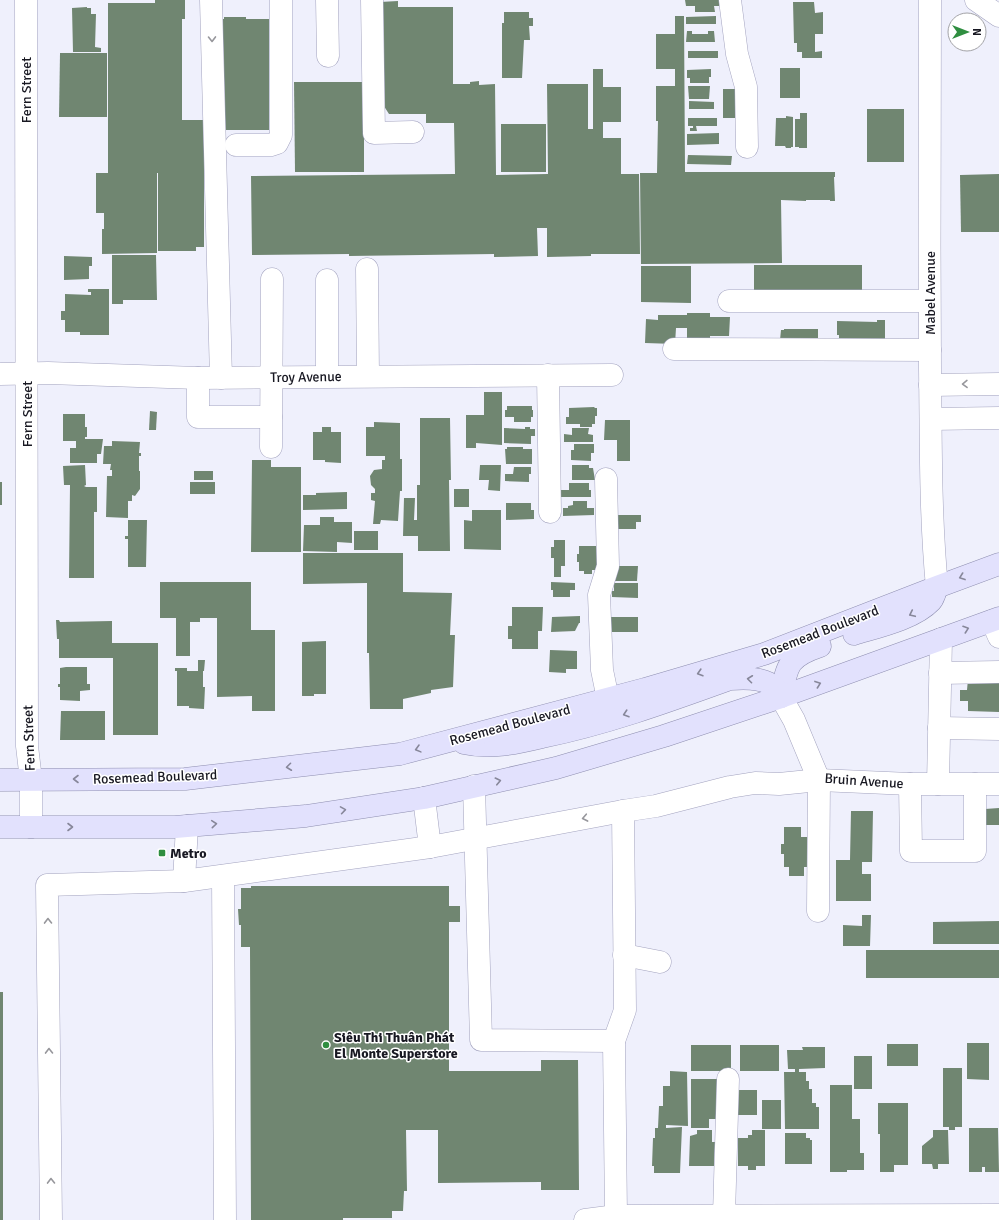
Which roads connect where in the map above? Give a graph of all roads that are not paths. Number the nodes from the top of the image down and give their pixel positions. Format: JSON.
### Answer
{"nodes":[{"id":1,"x":26,"y":0,"type":"edge"},
{"id":2,"x":212,"y":0,"type":"edge"},
{"id":3,"x":281,"y":0,"type":"edge"},
{"id":4,"x":328,"y":0,"type":"edge"},
{"id":5,"x":372,"y":0,"type":"edge"},
{"id":6,"x":730,"y":0,"type":"edge"},
{"id":7,"x":930,"y":0,"type":"edge"},
{"id":8,"x":976,"y":0,"type":"edge"},
{"id":9,"x":999,"y":16,"type":"edge"},
{"id":10,"x":328,"y":56,"type":"dead end"},
{"id":11,"x":413,"y":132,"type":"dead end"},
{"id":12,"x":236,"y":145,"type":"dead end"},
{"id":13,"x":747,"y":146,"type":"dead end"},
{"id":14,"x":367,"y":269,"type":"dead end"},
{"id":15,"x":272,"y":279,"type":"dead end"},
{"id":16,"x":327,"y":280,"type":"dead end"},
{"id":17,"x":729,"y":301,"type":"dead end"},
{"id":18,"x":929,"y":301,"type":"junction"},
{"id":19,"x":674,"y":349,"type":"dead end"},
{"id":20,"x":930,"y":350,"type":"junction"},
{"id":21,"x":27,"y":373,"type":"junction"},
{"id":22,"x":0,"y":374,"type":"edge"},
{"id":23,"x":612,"y":374,"type":"dead end"},
{"id":24,"x":548,"y":375,"type":"junction"},
{"id":25,"x":327,"y":376,"type":"junction"},
{"id":26,"x":368,"y":376,"type":"junction"},
{"id":27,"x":271,"y":377,"type":"junction"},
{"id":28,"x":198,"y":378,"type":"junction"},
{"id":29,"x":221,"y":378,"type":"junction"},
{"id":30,"x":999,"y":384,"type":"edge"},
{"id":31,"x":930,"y":385,"type":"junction"},
{"id":32,"x":271,"y":417,"type":"junction"},
{"id":33,"x":999,"y":418,"type":"edge"},
{"id":34,"x":931,"y":419,"type":"junction"},
{"id":35,"x":271,"y":447,"type":"dead end"},
{"id":36,"x":606,"y":479,"type":"dead end"},
{"id":37,"x":550,"y":512,"type":"dead end"},
{"id":38,"x":999,"y":564,"type":"edge"},
{"id":39,"x":937,"y":586,"type":"junction"},
{"id":40,"x":996,"y":625,"type":"edge"},
{"id":41,"x":941,"y":639,"type":"junction"},
{"id":42,"x":940,"y":672,"type":"junction"},
{"id":43,"x":999,"y":672,"type":"edge"},
{"id":44,"x":781,"y":697,"type":"junction"},
{"id":45,"x":608,"y":699,"type":"junction"},
{"id":46,"x":939,"y":728,"type":"junction"},
{"id":47,"x":999,"y":729,"type":"edge"},
{"id":48,"x":452,"y":740,"type":"junction"},
{"id":49,"x":0,"y":780,"type":"edge"},
{"id":50,"x":31,"y":780,"type":"junction"},
{"id":51,"x":819,"y":780,"type":"junction"},
{"id":52,"x":910,"y":784,"type":"junction"},
{"id":53,"x":938,"y":784,"type":"junction"},
{"id":54,"x":975,"y":784,"type":"junction"},
{"id":55,"x":999,"y":784,"type":"edge"},
{"id":56,"x":474,"y":786,"type":"junction"},
{"id":57,"x":424,"y":798,"type":"junction"},
{"id":58,"x":623,"y":811,"type":"junction"},
{"id":59,"x":187,"y":826,"type":"junction"},
{"id":60,"x":0,"y":827,"type":"edge"},
{"id":61,"x":31,"y":827,"type":"junction"},
{"id":62,"x":476,"y":839,"type":"junction"},
{"id":63,"x":430,"y":847,"type":"junction"},
{"id":64,"x":223,"y":876,"type":"junction"},
{"id":65,"x":184,"y":881,"type":"junction"},
{"id":66,"x":818,"y":911,"type":"dead end"},
{"id":67,"x":624,"y":955,"type":"junction"},
{"id":68,"x":660,"y":962,"type":"dead end"},
{"id":69,"x":614,"y":1041,"type":"junction"},
{"id":70,"x":728,"y":1080,"type":"dead end"},
{"id":71,"x":999,"y":1215,"type":"edge"},
{"id":72,"x":616,"y":1216,"type":"junction"},
{"id":73,"x":735,"y":1217,"type":"edge"},
{"id":74,"x":898,"y":1217,"type":"edge"},
{"id":75,"x":51,"y":1220,"type":"edge"},
{"id":76,"x":225,"y":1220,"type":"edge"},
{"id":77,"x":585,"y":1220,"type":"edge"}],
"edges":[{"from":1,"to":21,"type":"street","name":"Fern Street"},
{"from":2,"to":29,"type":"street","one_way":true},
{"from":3,"to":12,"type":"street"},
{"from":4,"to":10,"type":"street"},
{"from":5,"to":11,"type":"street"},
{"from":6,"to":13,"type":"street"},
{"from":7,"to":18,"type":"street","name":"Mabel Avenue"},
{"from":8,"to":9,"type":"street"},
{"from":14,"to":26,"type":"street"},
{"from":15,"to":27,"type":"street"},
{"from":16,"to":25,"type":"street"},
{"from":17,"to":18,"type":"street"},
{"from":18,"to":20,"type":"street","name":"Mabel Avenue"},
{"from":19,"to":20,"type":"street"},
{"from":20,"to":31,"type":"street","name":"Mabel Avenue"},
{"from":21,"to":22,"type":"street","name":"Troy Avenue"},
{"from":21,"to":28,"type":"street","name":"Troy Avenue"},
{"from":21,"to":50,"type":"street","name":"Fern Street"},
{"from":23,"to":24,"type":"street","name":"Troy Avenue"},
{"from":24,"to":26,"type":"street","name":"Troy Avenue"},
{"from":24,"to":37,"type":"street"},
{"from":25,"to":26,"type":"street","name":"Troy Avenue"},
{"from":25,"to":27,"type":"street","name":"Troy Avenue"},
{"from":27,"to":29,"type":"street","name":"Troy Avenue"},
{"from":27,"to":32,"type":"street"},
{"from":28,"to":29,"type":"street","name":"Troy Avenue"},
{"from":28,"to":32,"type":"street"},
{"from":30,"to":31,"type":"street","one_way":true},
{"from":31,"to":34,"type":"street","name":"Mabel Avenue"},
{"from":32,"to":35,"type":"street"},
{"from":33,"to":34,"type":"street"},
{"from":34,"to":39,"type":"street","name":"Mabel Avenue"},
{"from":36,"to":45,"type":"street"},
{"from":38,"to":39,"type":"main road","name":"Rosemead Boulevard","one_way":true},
{"from":39,"to":44,"type":"main road","one_way":true},
{"from":39,"to":45,"type":"main road","name":"Rosemead Boulevard","one_way":true},
{"from":41,"to":40,"type":"main road","one_way":true},
{"from":41,"to":42,"type":"street"},
{"from":44,"to":41,"type":"main road","one_way":true},
{"from":42,"to":43,"type":"street"},
{"from":42,"to":46,"type":"street"},
{"from":44,"to":48,"type":"main road","one_way":true},
{"from":44,"to":51,"type":"street","name":"Bruin Avenue"},
{"from":56,"to":44,"type":"main road","one_way":true},
{"from":45,"to":48,"type":"main road","name":"Rosemead Boulevard"},
{"from":46,"to":47,"type":"street"},
{"from":46,"to":53,"type":"street"},
{"from":48,"to":50,"type":"main road","name":"Rosemead Boulevard","one_way":true},
{"from":49,"to":50,"type":"main road","name":"Rosemead Boulevard"},
{"from":50,"to":61,"type":"street","name":"Fern Street"},
{"from":51,"to":52,"type":"street","name":"Bruin Avenue"},
{"from":51,"to":58,"type":"street"},
{"from":51,"to":66,"type":"street"},
{"from":52,"to":53,"type":"street","name":"Bruin Avenue"},
{"from":52,"to":54,"type":"street"},
{"from":53,"to":54,"type":"street","name":"Bruin Avenue"},
{"from":54,"to":55,"type":"street","name":"Bruin Avenue"},
{"from":56,"to":57,"type":"main road"},
{"from":56,"to":62,"type":"street"},
{"from":59,"to":57,"type":"main road","one_way":true},
{"from":57,"to":63,"type":"street"},
{"from":58,"to":62,"type":"street","one_way":true},
{"from":58,"to":67,"type":"street"},
{"from":61,"to":59,"type":"main road","one_way":true},
{"from":59,"to":65,"type":"street"},
{"from":60,"to":61,"type":"main road"},
{"from":62,"to":63,"type":"street"},
{"from":62,"to":69,"type":"street"},
{"from":63,"to":64,"type":"street"},
{"from":64,"to":65,"type":"street"},
{"from":64,"to":76,"type":"street"},
{"from":75,"to":65,"type":"street","one_way":true},
{"from":67,"to":68,"type":"street"},
{"from":67,"to":69,"type":"street"},
{"from":69,"to":72,"type":"street"},
{"from":70,"to":73,"type":"street"},
{"from":71,"to":74,"type":"street"},
{"from":72,"to":73,"type":"street"},
{"from":72,"to":77,"type":"street"},
{"from":73,"to":74,"type":"street"}]}
